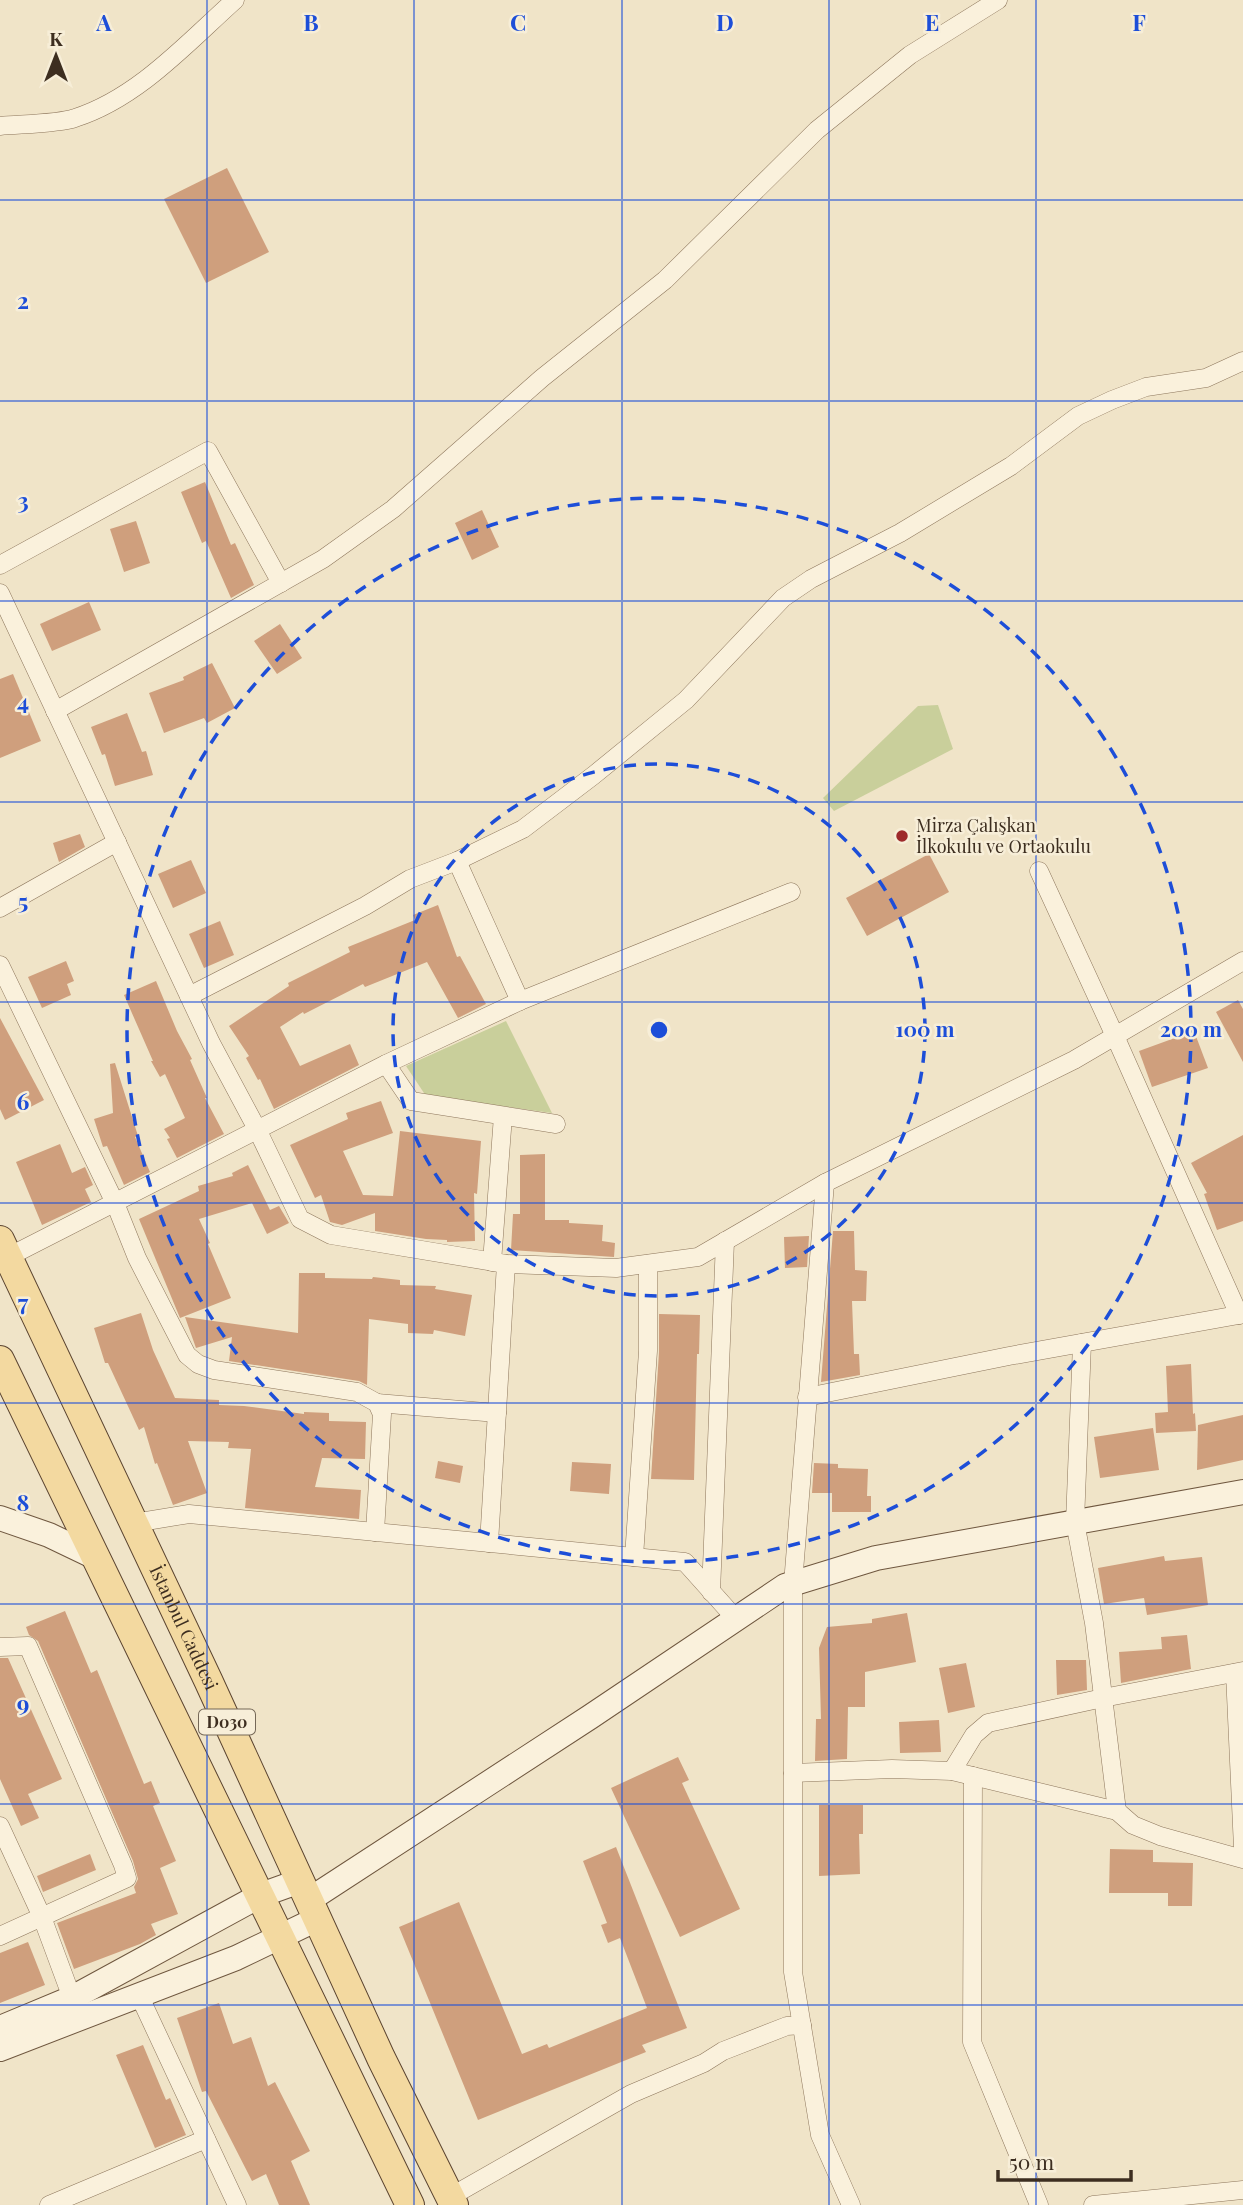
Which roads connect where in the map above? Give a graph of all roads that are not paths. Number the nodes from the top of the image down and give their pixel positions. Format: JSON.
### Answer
{"nodes":[{"id":1,"x":235,"y":0,"type":"edge"},
{"id":2,"x":998,"y":0,"type":"edge"},
{"id":3,"x":0,"y":126,"type":"edge"},
{"id":4,"x":1243,"y":361,"type":"edge"},
{"id":5,"x":0,"y":565,"type":"edge"},
{"id":6,"x":281,"y":583,"type":"junction"},
{"id":7,"x":0,"y":593,"type":"edge"},
{"id":8,"x":55,"y":711,"type":"junction"},
{"id":9,"x":117,"y":842,"type":"junction"},
{"id":10,"x":457,"y":861,"type":"junction"},
{"id":11,"x":1039,"y":872,"type":"dead end"},
{"id":12,"x":791,"y":892,"type":"dead end"},
{"id":13,"x":0,"y":908,"type":"edge"},
{"id":14,"x":1243,"y":961,"type":"edge"},
{"id":15,"x":0,"y":965,"type":"edge"},
{"id":16,"x":189,"y":996,"type":"junction"},
{"id":17,"x":520,"y":1001,"type":"junction"},
{"id":18,"x":1115,"y":1036,"type":"junction"},
{"id":19,"x":386,"y":1063,"type":"junction"},
{"id":20,"x":503,"y":1116,"type":"junction"},
{"id":21,"x":556,"y":1124,"type":"dead end"},
{"id":22,"x":257,"y":1129,"type":"junction"},
{"id":23,"x":825,"y":1183,"type":"junction"},
{"id":24,"x":115,"y":1203,"type":"junction"},
{"id":25,"x":725,"y":1241,"type":"junction"},
{"id":26,"x":4,"y":1249,"type":"edge"},
{"id":27,"x":499,"y":1263,"type":"junction"},
{"id":28,"x":648,"y":1264,"type":"junction"},
{"id":29,"x":1241,"y":1314,"type":"edge"},
{"id":30,"x":1082,"y":1343,"type":"junction"},
{"id":31,"x":0,"y":1360,"type":"edge"},
{"id":32,"x":807,"y":1397,"type":"junction"},
{"id":33,"x":377,"y":1403,"type":"junction"},
{"id":34,"x":497,"y":1413,"type":"junction"},
{"id":35,"x":1243,"y":1492,"type":"edge"},
{"id":36,"x":0,"y":1518,"type":"edge"},
{"id":37,"x":1075,"y":1522,"type":"junction"},
{"id":38,"x":134,"y":1523,"type":"junction"},
{"id":39,"x":375,"y":1532,"type":"junction"},
{"id":40,"x":489,"y":1543,"type":"junction"},
{"id":41,"x":634,"y":1557,"type":"junction"},
{"id":42,"x":97,"y":1558,"type":"junction"},
{"id":43,"x":793,"y":1584,"type":"junction"},
{"id":44,"x":711,"y":1592,"type":"junction"},
{"id":45,"x":736,"y":1619,"type":"junction"},
{"id":46,"x":0,"y":1647,"type":"edge"},
{"id":47,"x":1239,"y":1672,"type":"edge"},
{"id":48,"x":1103,"y":1698,"type":"junction"},
{"id":49,"x":952,"y":1771,"type":"junction"},
{"id":50,"x":793,"y":1773,"type":"junction"},
{"id":51,"x":973,"y":1776,"type":"junction"},
{"id":52,"x":1117,"y":1811,"type":"junction"},
{"id":53,"x":0,"y":1826,"type":"edge"},
{"id":54,"x":1243,"y":1848,"type":"edge"},
{"id":55,"x":1243,"y":1858,"type":"edge"},
{"id":56,"x":261,"y":1895,"type":"junction"},
{"id":57,"x":309,"y":1900,"type":"junction"},
{"id":58,"x":42,"y":1917,"type":"junction"},
{"id":59,"x":280,"y":1935,"type":"junction"},
{"id":60,"x":0,"y":1936,"type":"edge"},
{"id":61,"x":139,"y":1996,"type":"junction"},
{"id":62,"x":72,"y":1998,"type":"junction"},
{"id":63,"x":802,"y":2025,"type":"junction"},
{"id":64,"x":0,"y":2028,"type":"edge"},
{"id":65,"x":0,"y":2049,"type":"edge"},
{"id":66,"x":206,"y":2139,"type":"junction"},
{"id":67,"x":1243,"y":2190,"type":"edge"},
{"id":68,"x":452,"y":2201,"type":"edge"},
{"id":69,"x":49,"y":2205,"type":"edge"},
{"id":70,"x":237,"y":2205,"type":"edge"},
{"id":71,"x":410,"y":2205,"type":"edge"},
{"id":72,"x":851,"y":2205,"type":"edge"},
{"id":73,"x":1039,"y":2205,"type":"edge"},
{"id":74,"x":1093,"y":2205,"type":"edge"}],
"edges":[{"from":1,"to":3,"type":"street"},
{"from":2,"to":6,"type":"street"},
{"from":4,"to":10,"type":"street"},
{"from":5,"to":6,"type":"street"},
{"from":6,"to":8,"type":"street"},
{"from":7,"to":8,"type":"street"},
{"from":8,"to":9,"type":"street"},
{"from":9,"to":13,"type":"street"},
{"from":9,"to":16,"type":"street"},
{"from":10,"to":16,"type":"street"},
{"from":10,"to":17,"type":"street"},
{"from":11,"to":18,"type":"street"},
{"from":12,"to":17,"type":"street"},
{"from":14,"to":18,"type":"street"},
{"from":15,"to":24,"type":"street"},
{"from":16,"to":22,"type":"street"},
{"from":17,"to":19,"type":"street"},
{"from":18,"to":23,"type":"street"},
{"from":18,"to":29,"type":"street"},
{"from":19,"to":20,"type":"street"},
{"from":19,"to":22,"type":"street"},
{"from":20,"to":21,"type":"street"},
{"from":20,"to":27,"type":"street"},
{"from":22,"to":24,"type":"street"},
{"from":22,"to":27,"type":"street"},
{"from":23,"to":25,"type":"street"},
{"from":23,"to":32,"type":"street"},
{"from":24,"to":26,"type":"street"},
{"from":24,"to":33,"type":"street"},
{"from":25,"to":28,"type":"street"},
{"from":25,"to":44,"type":"street"},
{"from":26,"to":38,"type":"main road","name":"İstanbul Caddesi","number":"D030"},
{"from":27,"to":28,"type":"street"},
{"from":27,"to":34,"type":"street"},
{"from":28,"to":41,"type":"street"},
{"from":29,"to":30,"type":"street"},
{"from":30,"to":32,"type":"street"},
{"from":30,"to":37,"type":"street"},
{"from":31,"to":42,"type":"main road","number":"D030"},
{"from":32,"to":43,"type":"street"},
{"from":33,"to":34,"type":"street"},
{"from":33,"to":39,"type":"street"},
{"from":34,"to":40,"type":"street"},
{"from":35,"to":37,"type":"street"},
{"from":36,"to":42,"type":"street"},
{"from":37,"to":43,"type":"street"},
{"from":37,"to":48,"type":"street"},
{"from":38,"to":39,"type":"street"},
{"from":38,"to":57,"type":"main road","name":"İstanbul Caddesi","number":"D030"},
{"from":39,"to":40,"type":"street"},
{"from":40,"to":41,"type":"street"},
{"from":41,"to":44,"type":"street"},
{"from":42,"to":56,"type":"main road","number":"D030"},
{"from":43,"to":45,"type":"street"},
{"from":43,"to":50,"type":"street"},
{"from":44,"to":45,"type":"street"},
{"from":45,"to":57,"type":"street"},
{"from":46,"to":58,"type":"street"},
{"from":47,"to":48,"type":"street"},
{"from":47,"to":54,"type":"street"},
{"from":48,"to":49,"type":"street"},
{"from":48,"to":52,"type":"street"},
{"from":49,"to":50,"type":"street"},
{"from":49,"to":51,"type":"street"},
{"from":50,"to":63,"type":"street"},
{"from":51,"to":52,"type":"street"},
{"from":51,"to":73,"type":"street"},
{"from":52,"to":55,"type":"street"},
{"from":53,"to":58,"type":"street"},
{"from":56,"to":57,"type":"street"},
{"from":56,"to":59,"type":"main road","number":"D030"},
{"from":56,"to":62,"type":"street"},
{"from":57,"to":59,"type":"street"},
{"from":57,"to":68,"type":"main road","name":"İstanbul Caddesi","number":"D030"},
{"from":58,"to":60,"type":"street"},
{"from":58,"to":62,"type":"street"},
{"from":59,"to":61,"type":"street"},
{"from":59,"to":71,"type":"main road","number":"D030"},
{"from":61,"to":65,"type":"street"},
{"from":61,"to":66,"type":"street"},
{"from":62,"to":64,"type":"street"},
{"from":63,"to":68,"type":"street"},
{"from":63,"to":72,"type":"street"},
{"from":66,"to":69,"type":"street"},
{"from":66,"to":70,"type":"street"},
{"from":67,"to":74,"type":"street"}]}
